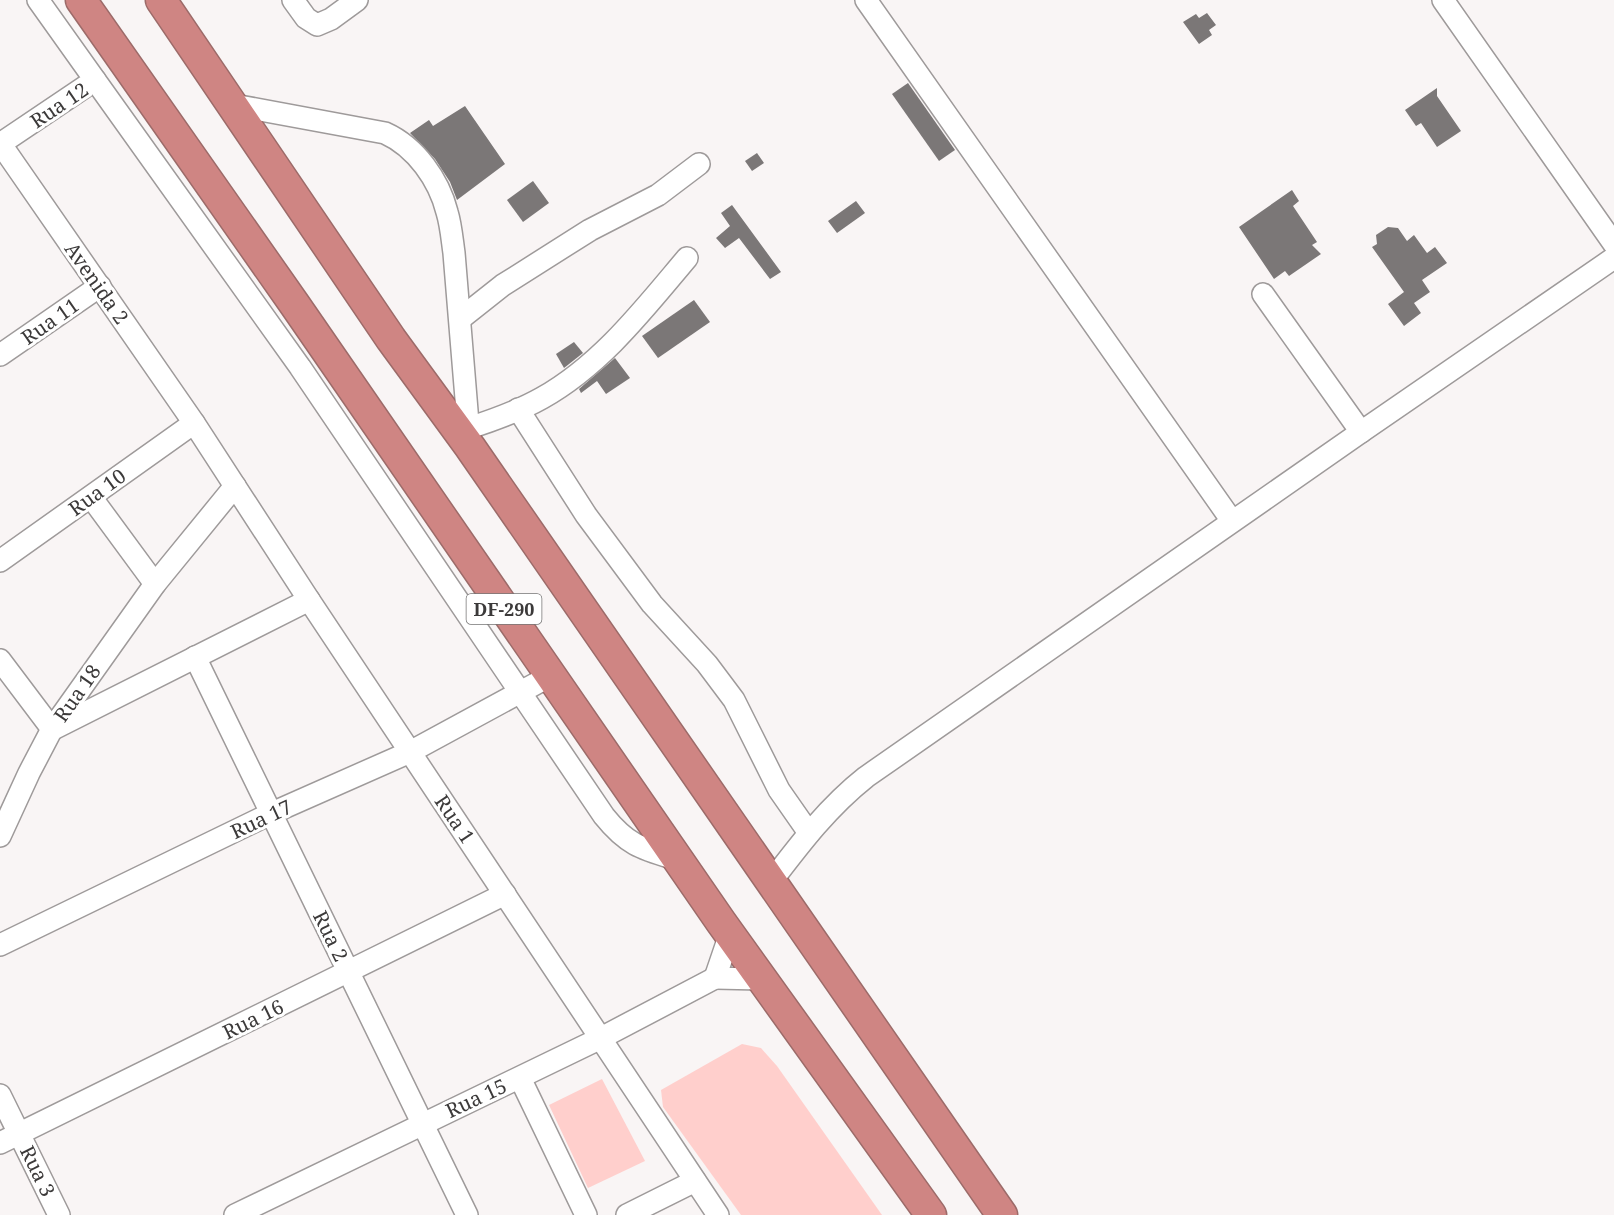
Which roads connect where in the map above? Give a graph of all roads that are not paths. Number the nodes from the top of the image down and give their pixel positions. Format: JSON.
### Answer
{"nodes":[{"id":1,"x":81,"y":0,"type":"edge"},
{"id":2,"x":161,"y":0,"type":"edge"},
{"id":3,"x":293,"y":0,"type":"edge"},
{"id":4,"x":357,"y":0,"type":"edge"},
{"id":5,"x":866,"y":0,"type":"edge"},
{"id":6,"x":1443,"y":0,"type":"edge"},
{"id":7,"x":44,"y":4,"type":"edge"},
{"id":8,"x":95,"y":80,"type":"junction"},
{"id":9,"x":234,"y":105,"type":"junction"},
{"id":10,"x":0,"y":144,"type":"edge"},
{"id":11,"x":699,"y":164,"type":"dead end"},
{"id":12,"x":1614,"y":244,"type":"edge"},
{"id":13,"x":687,"y":258,"type":"dead end"},
{"id":14,"x":1614,"y":258,"type":"edge"},
{"id":15,"x":100,"y":286,"type":"junction"},
{"id":16,"x":1263,"y":294,"type":"dead end"},
{"id":17,"x":460,"y":319,"type":"junction"},
{"id":18,"x":0,"y":355,"type":"edge"},
{"id":19,"x":518,"y":410,"type":"junction"},
{"id":20,"x":194,"y":423,"type":"junction"},
{"id":21,"x":1360,"y":432,"type":"junction"},
{"id":22,"x":469,"y":438,"type":"junction"},
{"id":23,"x":235,"y":486,"type":"junction"},
{"id":24,"x":91,"y":497,"type":"junction"},
{"id":25,"x":1232,"y":521,"type":"junction"},
{"id":26,"x":0,"y":561,"type":"edge"},
{"id":27,"x":155,"y":585,"type":"junction"},
{"id":28,"x":309,"y":600,"type":"junction"},
{"id":29,"x":195,"y":657,"type":"junction"},
{"id":30,"x":0,"y":660,"type":"edge"},
{"id":31,"x":550,"y":676,"type":"junction"},
{"id":32,"x":521,"y":692,"type":"junction"},
{"id":33,"x":52,"y":729,"type":"junction"},
{"id":34,"x":410,"y":752,"type":"junction"},
{"id":35,"x":272,"y":813,"type":"junction"},
{"id":36,"x":809,"y":833,"type":"junction"},
{"id":37,"x":0,"y":836,"type":"edge"},
{"id":38,"x":679,"y":860,"type":"junction"},
{"id":39,"x":771,"y":882,"type":"junction"},
{"id":40,"x":505,"y":894,"type":"junction"},
{"id":41,"x":730,"y":934,"type":"junction"},
{"id":42,"x":0,"y":945,"type":"edge"},
{"id":43,"x":348,"y":972,"type":"junction"},
{"id":44,"x":715,"y":978,"type":"junction"},
{"id":45,"x":761,"y":979,"type":"junction"},
{"id":46,"x":601,"y":1038,"type":"junction"},
{"id":47,"x":520,"y":1078,"type":"junction"},
{"id":48,"x":0,"y":1095,"type":"edge"},
{"id":49,"x":421,"y":1124,"type":"junction"},
{"id":50,"x":940,"y":1126,"type":"junction"},
{"id":51,"x":20,"y":1134,"type":"junction"},
{"id":52,"x":0,"y":1143,"type":"edge"},
{"id":53,"x":898,"y":1169,"type":"junction"},
{"id":54,"x":695,"y":1180,"type":"junction"},
{"id":55,"x":59,"y":1215,"type":"edge"},
{"id":56,"x":236,"y":1215,"type":"edge"},
{"id":57,"x":467,"y":1215,"type":"edge"},
{"id":58,"x":586,"y":1215,"type":"edge"},
{"id":59,"x":627,"y":1215,"type":"edge"},
{"id":60,"x":718,"y":1215,"type":"edge"},
{"id":61,"x":931,"y":1215,"type":"edge"},
{"id":62,"x":943,"y":1215,"type":"edge"},
{"id":63,"x":991,"y":1215,"type":"edge"},
{"id":64,"x":1002,"y":1215,"type":"edge"}],
"edges":[{"from":1,"to":31,"type":"highway","number":"DF-290"},
{"from":2,"to":9,"type":"highway","number":"DF-290"},
{"from":3,"to":4,"type":"street"},
{"from":5,"to":25,"type":"street"},
{"from":6,"to":12,"type":"street"},
{"from":7,"to":8,"type":"street","name":"Rua 12"},
{"from":8,"to":10,"type":"street","name":"Rua 12"},
{"from":8,"to":32,"type":"street"},
{"from":9,"to":17,"type":"street"},
{"from":9,"to":22,"type":"highway","number":"DF-290"},
{"from":10,"to":15,"type":"street","name":"Avenida 2"},
{"from":11,"to":17,"type":"street"},
{"from":13,"to":19,"type":"street"},
{"from":14,"to":21,"type":"street"},
{"from":15,"to":18,"type":"street","name":"Rua 11"},
{"from":15,"to":20,"type":"street","name":"Avenida 2"},
{"from":16,"to":21,"type":"street"},
{"from":17,"to":22,"type":"street"},
{"from":19,"to":22,"type":"street"},
{"from":19,"to":36,"type":"street"},
{"from":20,"to":23,"type":"street","name":"Rua 1"},
{"from":20,"to":24,"type":"street","name":"Rua 10"},
{"from":21,"to":25,"type":"street"},
{"from":22,"to":39,"type":"highway","number":"DF-290"},
{"from":23,"to":27,"type":"street","name":"Rua 18"},
{"from":23,"to":28,"type":"street","name":"Rua 1"},
{"from":24,"to":26,"type":"street","name":"Rua 10"},
{"from":24,"to":27,"type":"street"},
{"from":25,"to":36,"type":"street"},
{"from":27,"to":33,"type":"street","name":"Rua 18"},
{"from":28,"to":29,"type":"street","name":"Rua 18"},
{"from":28,"to":34,"type":"street","name":"Rua 1"},
{"from":29,"to":33,"type":"street","name":"Rua 18"},
{"from":29,"to":35,"type":"street","name":"Rua 2"},
{"from":30,"to":33,"type":"street"},
{"from":31,"to":32,"type":"street","name":"Rua 17"},
{"from":31,"to":38,"type":"highway","number":"DF-290"},
{"from":32,"to":34,"type":"street","name":"Rua 17"},
{"from":32,"to":38,"type":"street"},
{"from":33,"to":37,"type":"street"},
{"from":34,"to":35,"type":"street","name":"Rua 17"},
{"from":34,"to":40,"type":"street","name":"Rua 1"},
{"from":35,"to":42,"type":"street","name":"Rua 17"},
{"from":35,"to":43,"type":"street","name":"Rua 2"},
{"from":36,"to":39,"type":"street"},
{"from":38,"to":41,"type":"highway","number":"DF-290"},
{"from":39,"to":50,"type":"highway","number":"DF-290"},
{"from":40,"to":43,"type":"street","name":"Rua 16"},
{"from":40,"to":46,"type":"street","name":"Rua 1"},
{"from":41,"to":44,"type":"street"},
{"from":41,"to":45,"type":"highway","number":"DF-290"},
{"from":43,"to":49,"type":"street","name":"Rua 2"},
{"from":43,"to":51,"type":"street","name":"Rua 16"},
{"from":44,"to":45,"type":"street"},
{"from":44,"to":46,"type":"street","name":"Rua 15"},
{"from":45,"to":53,"type":"highway","number":"DF-290"},
{"from":46,"to":47,"type":"street","name":"Rua 15"},
{"from":46,"to":54,"type":"street","name":"Rua 1"},
{"from":47,"to":49,"type":"street","name":"Rua 15"},
{"from":47,"to":58,"type":"street"},
{"from":48,"to":51,"type":"street","name":"Rua 3"},
{"from":49,"to":56,"type":"street","name":"Rua 15"},
{"from":49,"to":57,"type":"street","name":"Rua 2"},
{"from":50,"to":63,"type":"highway"},
{"from":50,"to":64,"type":"highway","number":"DF-290"},
{"from":51,"to":52,"type":"street","name":"Rua 16"},
{"from":51,"to":55,"type":"street","name":"Rua 3"},
{"from":53,"to":61,"type":"highway","number":"DF-290"},
{"from":53,"to":62,"type":"highway"},
{"from":54,"to":59,"type":"street"},
{"from":54,"to":60,"type":"street","name":"Rua 1"}]}
